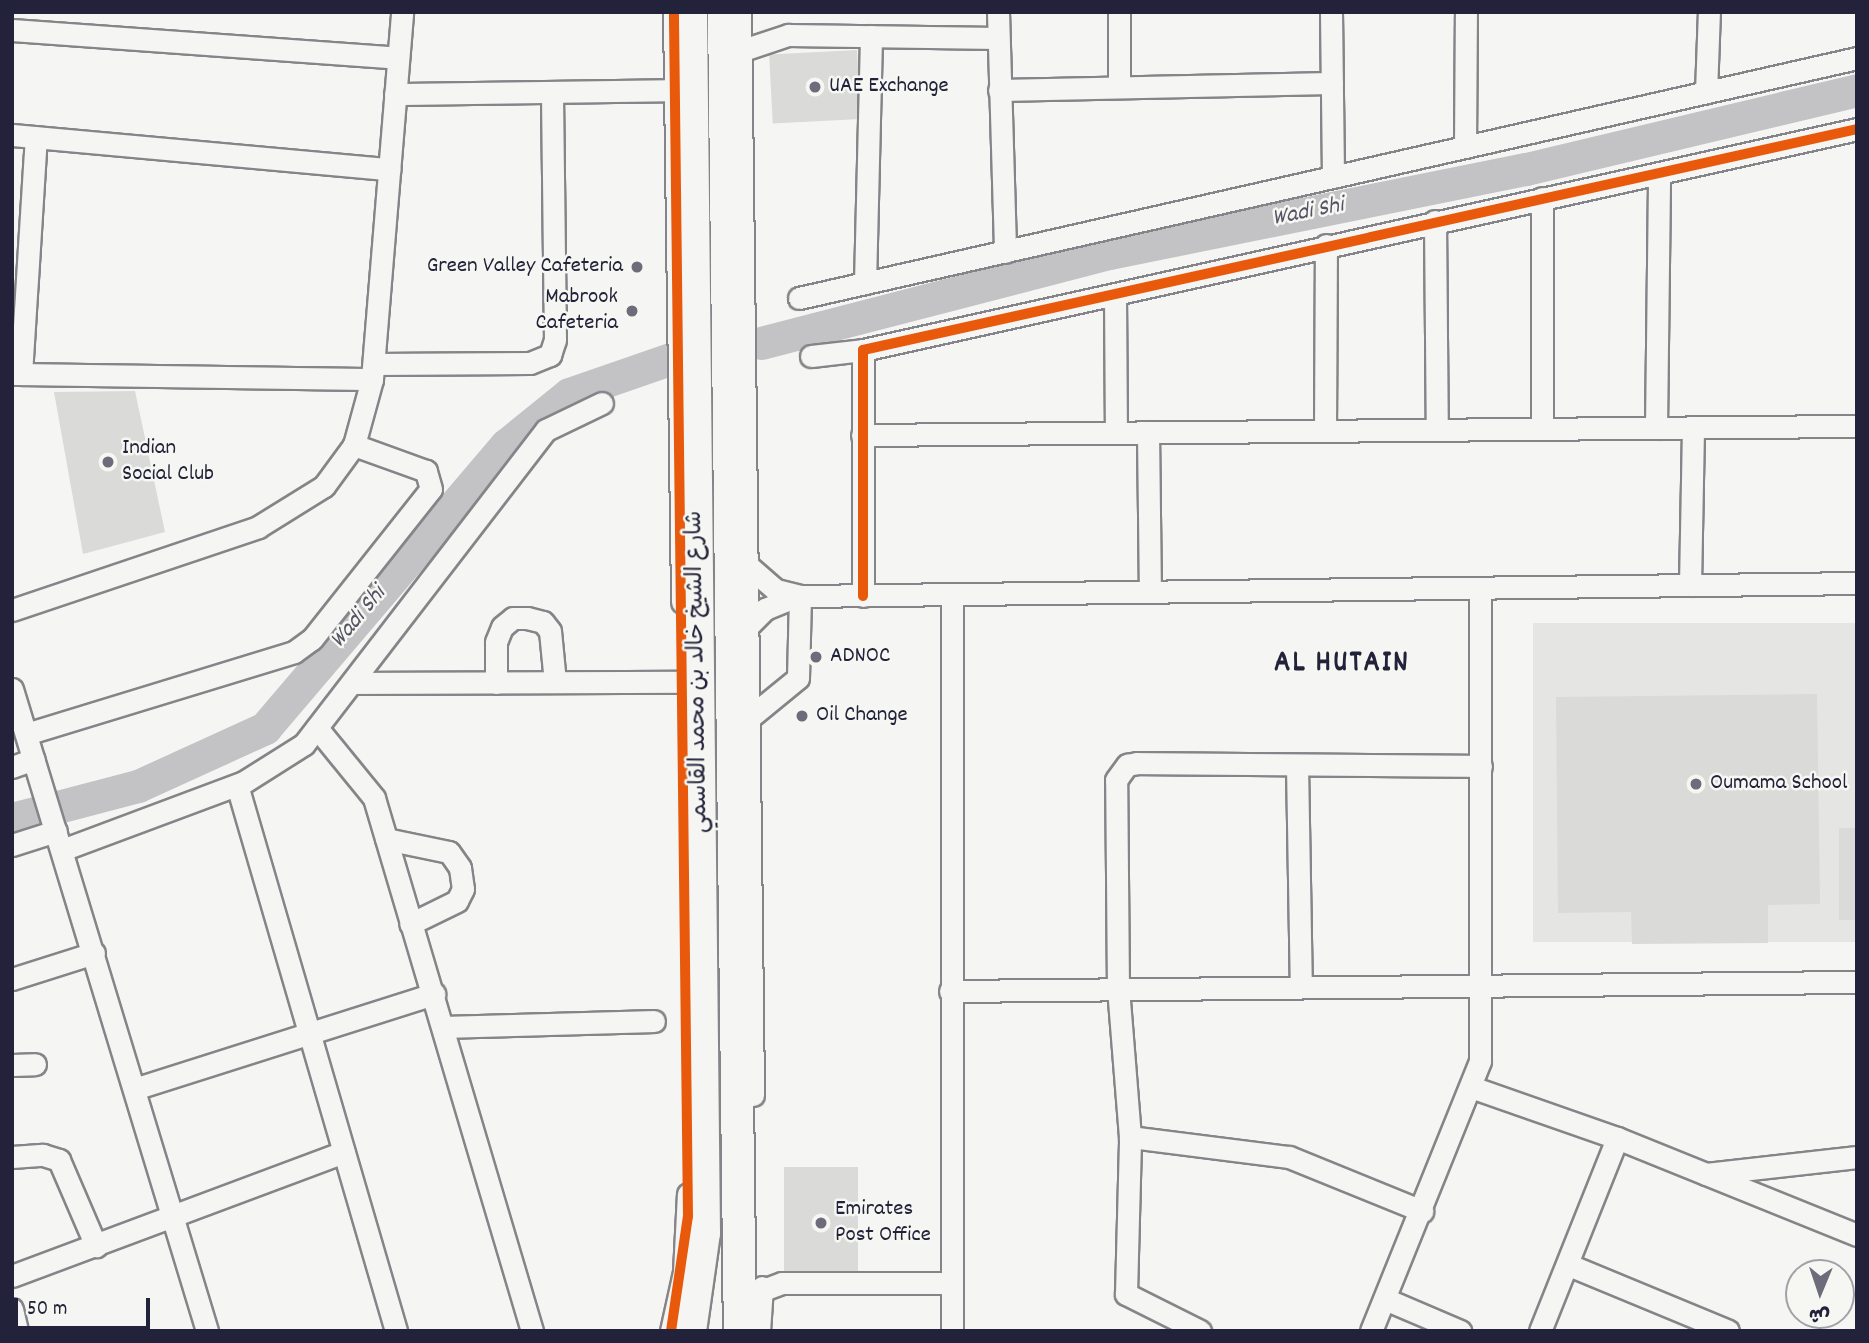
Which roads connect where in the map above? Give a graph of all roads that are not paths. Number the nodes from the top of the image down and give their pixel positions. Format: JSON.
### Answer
{"nodes":[{"id":1,"x":402,"y":12,"type":"edge"},
{"id":2,"x":674,"y":12,"type":"edge"},
{"id":3,"x":691,"y":12,"type":"edge"},
{"id":4,"x":724,"y":12,"type":"edge"},
{"id":5,"x":740,"y":12,"type":"edge"},
{"id":6,"x":998,"y":12,"type":"edge"},
{"id":7,"x":1119,"y":12,"type":"edge"},
{"id":8,"x":1331,"y":12,"type":"edge"},
{"id":9,"x":1466,"y":12,"type":"edge"},
{"id":10,"x":1709,"y":12,"type":"edge"},
{"id":11,"x":12,"y":30,"type":"edge"},
{"id":12,"x":871,"y":36,"type":"junction"},
{"id":13,"x":998,"y":38,"type":"junction"},
{"id":14,"x":740,"y":51,"type":"junction"},
{"id":15,"x":398,"y":58,"type":"junction"},
{"id":16,"x":1857,"y":58,"type":"edge"},
{"id":17,"x":1332,"y":83,"type":"junction"},
{"id":18,"x":1119,"y":87,"type":"junction"},
{"id":19,"x":675,"y":90,"type":"junction"},
{"id":20,"x":999,"y":90,"type":"junction"},
{"id":21,"x":552,"y":92,"type":"junction"},
{"id":22,"x":1706,"y":92,"type":"junction"},
{"id":23,"x":396,"y":94,"type":"junction"},
{"id":24,"x":1857,"y":129,"type":"edge"},
{"id":25,"x":12,"y":135,"type":"edge"},
{"id":26,"x":36,"y":137,"type":"junction"},
{"id":27,"x":1465,"y":147,"type":"junction"},
{"id":28,"x":389,"y":169,"type":"junction"},
{"id":29,"x":1659,"y":174,"type":"junction"},
{"id":30,"x":1333,"y":177,"type":"junction"},
{"id":31,"x":1542,"y":198,"type":"junction"},
{"id":32,"x":1435,"y":221,"type":"junction"},
{"id":33,"x":1326,"y":245,"type":"junction"},
{"id":34,"x":1004,"y":252,"type":"junction"},
{"id":35,"x":865,"y":283,"type":"junction"},
{"id":36,"x":1115,"y":295,"type":"junction"},
{"id":37,"x":799,"y":298,"type":"dead end"},
{"id":38,"x":863,"y":350,"type":"junction"},
{"id":39,"x":811,"y":356,"type":"dead end"},
{"id":40,"x":373,"y":372,"type":"junction"},
{"id":41,"x":17,"y":374,"type":"edge"},
{"id":42,"x":602,"y":402,"type":"dead end"},
{"id":43,"x":1857,"y":426,"type":"edge"},
{"id":44,"x":1656,"y":428,"type":"junction"},
{"id":45,"x":1693,"y":428,"type":"junction"},
{"id":46,"x":1542,"y":429,"type":"junction"},
{"id":47,"x":1437,"y":430,"type":"junction"},
{"id":48,"x":1325,"y":431,"type":"junction"},
{"id":49,"x":1148,"y":432,"type":"junction"},
{"id":50,"x":1116,"y":433,"type":"junction"},
{"id":51,"x":862,"y":435,"type":"junction"},
{"id":52,"x":737,"y":441,"type":"junction"},
{"id":53,"x":354,"y":444,"type":"junction"},
{"id":54,"x":747,"y":565,"type":"junction"},
{"id":55,"x":690,"y":578,"type":"junction"},
{"id":56,"x":1857,"y":583,"type":"edge"},
{"id":57,"x":1690,"y":585,"type":"junction"},
{"id":58,"x":1480,"y":588,"type":"junction"},
{"id":59,"x":1150,"y":592,"type":"junction"},
{"id":60,"x":952,"y":594,"type":"junction"},
{"id":61,"x":800,"y":596,"type":"junction"},
{"id":62,"x":863,"y":596,"type":"junction"},
{"id":63,"x":12,"y":610,"type":"edge"},
{"id":64,"x":748,"y":626,"type":"junction"},
{"id":65,"x":555,"y":682,"type":"junction"},
{"id":66,"x":683,"y":682,"type":"junction"},
{"id":67,"x":353,"y":683,"type":"junction"},
{"id":68,"x":496,"y":683,"type":"junction"},
{"id":69,"x":12,"y":689,"type":"edge"},
{"id":70,"x":749,"y":718,"type":"junction"},
{"id":71,"x":317,"y":728,"type":"junction"},
{"id":72,"x":26,"y":734,"type":"junction"},
{"id":73,"x":1297,"y":765,"type":"junction"},
{"id":74,"x":1481,"y":766,"type":"junction"},
{"id":75,"x":12,"y":767,"type":"edge"},
{"id":76,"x":37,"y":768,"type":"junction"},
{"id":77,"x":237,"y":785,"type":"junction"},
{"id":78,"x":386,"y":839,"type":"junction"},
{"id":79,"x":60,"y":841,"type":"junction"},
{"id":80,"x":12,"y":845,"type":"edge"},
{"id":81,"x":743,"y":875,"type":"junction"},
{"id":82,"x":410,"y":924,"type":"junction"},
{"id":83,"x":94,"y":953,"type":"junction"},
{"id":84,"x":12,"y":979,"type":"edge"},
{"id":85,"x":1857,"y":982,"type":"edge"},
{"id":86,"x":1484,"y":985,"type":"junction"},
{"id":87,"x":1301,"y":987,"type":"junction"},
{"id":88,"x":1118,"y":989,"type":"junction"},
{"id":89,"x":950,"y":991,"type":"junction"},
{"id":90,"x":434,"y":993,"type":"junction"},
{"id":91,"x":654,"y":1021,"type":"dead end"},
{"id":92,"x":444,"y":1027,"type":"junction"},
{"id":93,"x":309,"y":1033,"type":"junction"},
{"id":94,"x":36,"y":1064,"type":"dead end"},
{"id":95,"x":12,"y":1065,"type":"edge"},
{"id":96,"x":1471,"y":1087,"type":"junction"},
{"id":97,"x":137,"y":1088,"type":"junction"},
{"id":98,"x":696,"y":1115,"type":"junction"},
{"id":99,"x":1130,"y":1138,"type":"junction"},
{"id":100,"x":1617,"y":1138,"type":"junction"},
{"id":101,"x":344,"y":1152,"type":"junction"},
{"id":102,"x":12,"y":1157,"type":"edge"},
{"id":103,"x":1857,"y":1157,"type":"edge"},
{"id":104,"x":1702,"y":1175,"type":"junction"},
{"id":105,"x":1422,"y":1211,"type":"junction"},
{"id":106,"x":177,"y":1216,"type":"junction"},
{"id":107,"x":1857,"y":1235,"type":"edge"},
{"id":108,"x":96,"y":1246,"type":"junction"},
{"id":109,"x":1569,"y":1265,"type":"junction"},
{"id":110,"x":12,"y":1276,"type":"edge"},
{"id":111,"x":951,"y":1283,"type":"junction"},
{"id":112,"x":747,"y":1285,"type":"junction"},
{"id":113,"x":1385,"y":1299,"type":"junction"},
{"id":114,"x":12,"y":1309,"type":"edge"},
{"id":115,"x":680,"y":1330,"type":"edge"},
{"id":116,"x":17,"y":1331,"type":"edge"},
{"id":117,"x":208,"y":1331,"type":"edge"},
{"id":118,"x":396,"y":1331,"type":"edge"},
{"id":119,"x":533,"y":1331,"type":"edge"},
{"id":120,"x":740,"y":1331,"type":"edge"},
{"id":121,"x":759,"y":1331,"type":"edge"},
{"id":122,"x":952,"y":1331,"type":"edge"},
{"id":123,"x":1200,"y":1331,"type":"edge"},
{"id":124,"x":1371,"y":1331,"type":"edge"},
{"id":125,"x":1460,"y":1331,"type":"edge"},
{"id":126,"x":1540,"y":1331,"type":"edge"},
{"id":127,"x":1728,"y":1331,"type":"edge"}],
"edges":[{"from":1,"to":15,"type":"street"},
{"from":2,"to":19,"type":"street"},
{"from":3,"to":55,"type":"highway","name":"شارع الشيخ خالد بن محمد القاسمي"},
{"from":4,"to":52,"type":"highway","name":"شارع الشيخ خالد بن محمد القاسمي"},
{"from":5,"to":14,"type":"street"},
{"from":6,"to":13,"type":"street"},
{"from":7,"to":18,"type":"street"},
{"from":8,"to":17,"type":"street"},
{"from":9,"to":27,"type":"street"},
{"from":10,"to":22,"type":"street"},
{"from":11,"to":15,"type":"street"},
{"from":12,"to":13,"type":"street"},
{"from":12,"to":14,"type":"street"},
{"from":12,"to":35,"type":"street"},
{"from":13,"to":20,"type":"street"},
{"from":14,"to":52,"type":"street"},
{"from":15,"to":23,"type":"street"},
{"from":16,"to":22,"type":"street"},
{"from":17,"to":18,"type":"street"},
{"from":17,"to":30,"type":"street"},
{"from":18,"to":20,"type":"street"},
{"from":19,"to":21,"type":"street"},
{"from":19,"to":55,"type":"street"},
{"from":20,"to":34,"type":"street"},
{"from":21,"to":23,"type":"street"},
{"from":21,"to":40,"type":"street"},
{"from":22,"to":27,"type":"street"},
{"from":23,"to":28,"type":"street"},
{"from":24,"to":29,"type":"street"},
{"from":25,"to":26,"type":"street"},
{"from":26,"to":28,"type":"street"},
{"from":26,"to":41,"type":"street"},
{"from":27,"to":30,"type":"street"},
{"from":28,"to":40,"type":"street"},
{"from":29,"to":31,"type":"street"},
{"from":29,"to":44,"type":"street"},
{"from":30,"to":34,"type":"street"},
{"from":31,"to":32,"type":"street"},
{"from":31,"to":46,"type":"street"},
{"from":32,"to":33,"type":"street"},
{"from":32,"to":47,"type":"street"},
{"from":33,"to":36,"type":"street"},
{"from":33,"to":48,"type":"street"},
{"from":34,"to":35,"type":"street"},
{"from":35,"to":37,"type":"street"},
{"from":36,"to":38,"type":"street"},
{"from":36,"to":50,"type":"street"},
{"from":38,"to":39,"type":"street"},
{"from":38,"to":51,"type":"street"},
{"from":40,"to":41,"type":"street"},
{"from":40,"to":53,"type":"street"},
{"from":42,"to":67,"type":"street"},
{"from":43,"to":45,"type":"street"},
{"from":44,"to":45,"type":"street"},
{"from":44,"to":46,"type":"street"},
{"from":45,"to":57,"type":"street"},
{"from":46,"to":47,"type":"street"},
{"from":47,"to":48,"type":"street"},
{"from":48,"to":49,"type":"street"},
{"from":49,"to":50,"type":"street"},
{"from":49,"to":59,"type":"street"},
{"from":50,"to":51,"type":"street"},
{"from":51,"to":62,"type":"street"},
{"from":52,"to":54,"type":"street"},
{"from":52,"to":81,"type":"highway","name":"شارع الشيخ خالد بن محمد القاسمي"},
{"from":53,"to":63,"type":"street"},
{"from":53,"to":72,"type":"street"},
{"from":54,"to":61,"type":"street"},
{"from":54,"to":64,"type":"street"},
{"from":55,"to":66,"type":"street"},
{"from":55,"to":98,"type":"highway","name":"شارع الشيخ خالد بن محمد القاسمي"},
{"from":56,"to":57,"type":"street"},
{"from":57,"to":58,"type":"street"},
{"from":58,"to":59,"type":"street"},
{"from":58,"to":74,"type":"street"},
{"from":59,"to":60,"type":"street"},
{"from":60,"to":62,"type":"street"},
{"from":60,"to":89,"type":"street"},
{"from":61,"to":62,"type":"street"},
{"from":61,"to":64,"type":"street"},
{"from":61,"to":70,"type":"street"},
{"from":64,"to":70,"type":"street"},
{"from":65,"to":66,"type":"street"},
{"from":65,"to":68,"type":"street"},
{"from":65,"to":68,"type":"street"},
{"from":66,"to":98,"type":"street"},
{"from":67,"to":68,"type":"street"},
{"from":67,"to":71,"type":"street"},
{"from":69,"to":72,"type":"street"},
{"from":70,"to":81,"type":"street"},
{"from":71,"to":77,"type":"street"},
{"from":71,"to":78,"type":"street"},
{"from":72,"to":76,"type":"street"},
{"from":73,"to":74,"type":"street"},
{"from":73,"to":87,"type":"street"},
{"from":73,"to":88,"type":"street"},
{"from":74,"to":86,"type":"street"},
{"from":75,"to":76,"type":"street"},
{"from":76,"to":79,"type":"street"},
{"from":77,"to":79,"type":"street"},
{"from":77,"to":93,"type":"street"},
{"from":78,"to":82,"type":"street"},
{"from":78,"to":82,"type":"street"},
{"from":79,"to":80,"type":"street"},
{"from":79,"to":83,"type":"street"},
{"from":81,"to":112,"type":"highway","name":"شارع الشيخ خالد بن محمد القاسمي"},
{"from":82,"to":90,"type":"street"},
{"from":83,"to":84,"type":"street"},
{"from":83,"to":97,"type":"street"},
{"from":85,"to":86,"type":"street"},
{"from":86,"to":87,"type":"street"},
{"from":86,"to":96,"type":"street"},
{"from":87,"to":88,"type":"street"},
{"from":88,"to":89,"type":"street"},
{"from":88,"to":99,"type":"street"},
{"from":89,"to":111,"type":"street"},
{"from":90,"to":92,"type":"street"},
{"from":90,"to":93,"type":"street"},
{"from":91,"to":92,"type":"street"},
{"from":92,"to":119,"type":"street"},
{"from":93,"to":97,"type":"street"},
{"from":93,"to":101,"type":"street"},
{"from":94,"to":95,"type":"street"},
{"from":96,"to":100,"type":"street"},
{"from":96,"to":105,"type":"street"},
{"from":97,"to":106,"type":"street"},
{"from":98,"to":115,"type":"highway","name":"شارع الشيخ خالد بن محمد القاسمي"},
{"from":99,"to":105,"type":"street"},
{"from":99,"to":123,"type":"street"},
{"from":100,"to":104,"type":"street"},
{"from":100,"to":109,"type":"street"},
{"from":101,"to":106,"type":"street"},
{"from":101,"to":118,"type":"street"},
{"from":102,"to":108,"type":"street"},
{"from":103,"to":104,"type":"street"},
{"from":104,"to":107,"type":"street"},
{"from":105,"to":113,"type":"street"},
{"from":106,"to":108,"type":"street"},
{"from":106,"to":117,"type":"street"},
{"from":108,"to":110,"type":"street"},
{"from":109,"to":126,"type":"street"},
{"from":109,"to":127,"type":"street"},
{"from":111,"to":112,"type":"street"},
{"from":111,"to":122,"type":"street"},
{"from":112,"to":120,"type":"highway","name":"شارع الشيخ خالد بن محمد القاسمي"},
{"from":112,"to":121,"type":"street"},
{"from":113,"to":124,"type":"street"},
{"from":113,"to":125,"type":"street"},
{"from":114,"to":116,"type":"street"}]}
